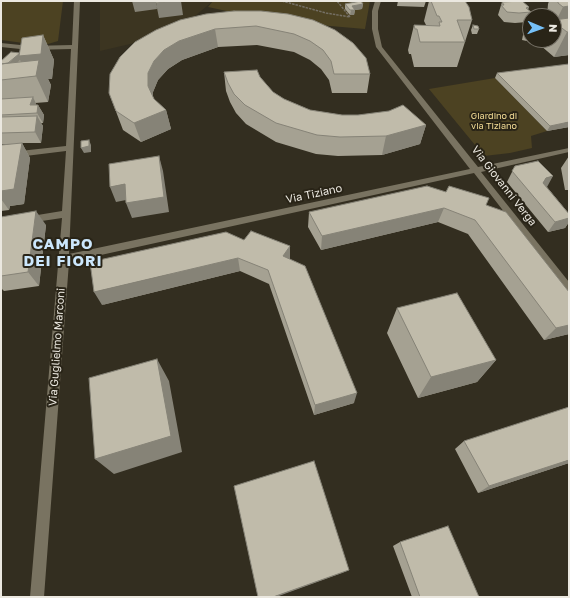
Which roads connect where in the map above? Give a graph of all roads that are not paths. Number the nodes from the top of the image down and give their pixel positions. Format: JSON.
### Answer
{"nodes":[{"id":1,"x":77,"y":1,"type":"edge"},
{"id":2,"x":378,"y":1,"type":"edge"},
{"id":3,"x":1,"y":45,"type":"edge"},
{"id":4,"x":75,"y":47,"type":"junction"},
{"id":5,"x":70,"y":148,"type":"junction"},
{"id":6,"x":569,"y":150,"type":"edge"},
{"id":7,"x":1,"y":156,"type":"edge"},
{"id":8,"x":476,"y":171,"type":"junction"},
{"id":9,"x":66,"y":214,"type":"junction"},
{"id":10,"x":1,"y":224,"type":"edge"},
{"id":11,"x":64,"y":260,"type":"junction"},
{"id":12,"x":569,"y":288,"type":"edge"},
{"id":13,"x":37,"y":597,"type":"edge"}],
"edges":[{"from":1,"to":4,"type":"street","name":"Via Guglielmo Marconi"},
{"from":2,"to":8,"type":"street","name":"Via Giovanni Verga"},
{"from":3,"to":4,"type":"street"},
{"from":4,"to":5,"type":"street","name":"Via Guglielmo Marconi"},
{"from":5,"to":7,"type":"street"},
{"from":5,"to":9,"type":"street","name":"Via Guglielmo Marconi"},
{"from":6,"to":8,"type":"street","name":"Via Tiziano"},
{"from":8,"to":11,"type":"street","name":"Via Tiziano"},
{"from":8,"to":12,"type":"street","name":"Via Giovanni Verga"},
{"from":9,"to":10,"type":"street"},
{"from":9,"to":11,"type":"street","name":"Via Guglielmo Marconi"},
{"from":11,"to":13,"type":"street","name":"Via Guglielmo Marconi"}]}
